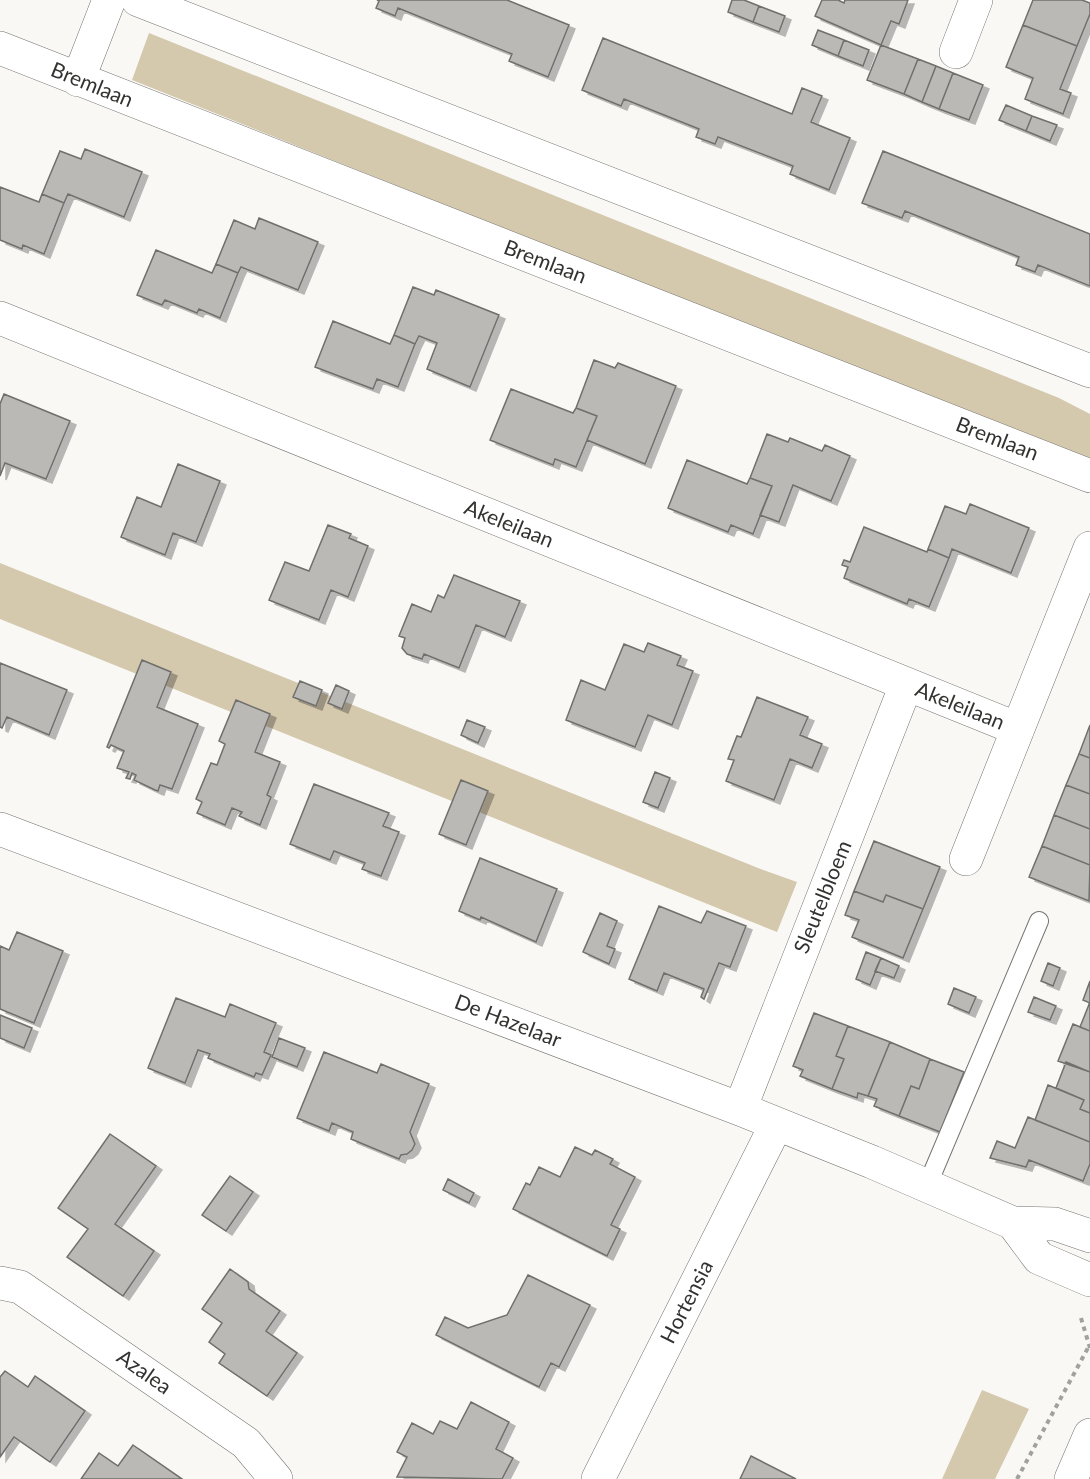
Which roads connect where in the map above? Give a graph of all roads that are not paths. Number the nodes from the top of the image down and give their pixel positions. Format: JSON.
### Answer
{"nodes":[{"id":1,"x":110,"y":0,"type":"edge"},
{"id":2,"x":138,"y":0,"type":"edge"},
{"id":3,"x":976,"y":0,"type":"edge"},
{"id":4,"x":0,"y":48,"type":"edge"},
{"id":5,"x":956,"y":52,"type":"dead end"},
{"id":6,"x":78,"y":80,"type":"junction"},
{"id":7,"x":0,"y":318,"type":"edge"},
{"id":8,"x":1090,"y":371,"type":"edge"},
{"id":9,"x":1090,"y":476,"type":"edge"},
{"id":10,"x":1090,"y":548,"type":"edge"},
{"id":11,"x":906,"y":685,"type":"junction"},
{"id":12,"x":1018,"y":729,"type":"junction"},
{"id":13,"x":0,"y":829,"type":"edge"},
{"id":14,"x":966,"y":859,"type":"dead end"},
{"id":15,"x":1039,"y":921,"type":"dead end"},
{"id":16,"x":740,"y":1109,"type":"junction"},
{"id":17,"x":777,"y":1125,"type":"junction"},
{"id":18,"x":927,"y":1186,"type":"junction"},
{"id":19,"x":1013,"y":1223,"type":"junction"},
{"id":20,"x":1090,"y":1236,"type":"edge"},
{"id":21,"x":1090,"y":1280,"type":"edge"},
{"id":22,"x":0,"y":1283,"type":"edge"},
{"id":23,"x":1090,"y":1435,"type":"edge"},
{"id":24,"x":276,"y":1479,"type":"edge"},
{"id":25,"x":598,"y":1479,"type":"edge"},
{"id":26,"x":1071,"y":1479,"type":"edge"}],
"edges":[{"from":1,"to":6,"type":"street"},
{"from":2,"to":8,"type":"street"},
{"from":3,"to":5,"type":"street"},
{"from":4,"to":6,"type":"street","name":"Bremlaan"},
{"from":6,"to":9,"type":"street","name":"Bremlaan"},
{"from":7,"to":11,"type":"street","name":"Akeleilaan"},
{"from":10,"to":12,"type":"street"},
{"from":11,"to":12,"type":"street","name":"Akeleilaan"},
{"from":11,"to":16,"type":"street","name":"Sleutelbloem"},
{"from":12,"to":14,"type":"street"},
{"from":13,"to":16,"type":"street","name":"De Hazelaar"},
{"from":15,"to":18,"type":"lane"},
{"from":16,"to":17,"type":"street","name":"De Hazelaar"},
{"from":17,"to":18,"type":"street","name":"De Hazelaar"},
{"from":17,"to":25,"type":"street","name":"Hortensia"},
{"from":18,"to":19,"type":"street","name":"De Hazelaar"},
{"from":19,"to":20,"type":"street","name":"De Hazelaar"},
{"from":19,"to":21,"type":"street"},
{"from":22,"to":24,"type":"street","name":"Azalea"},
{"from":23,"to":26,"type":"street"}]}
